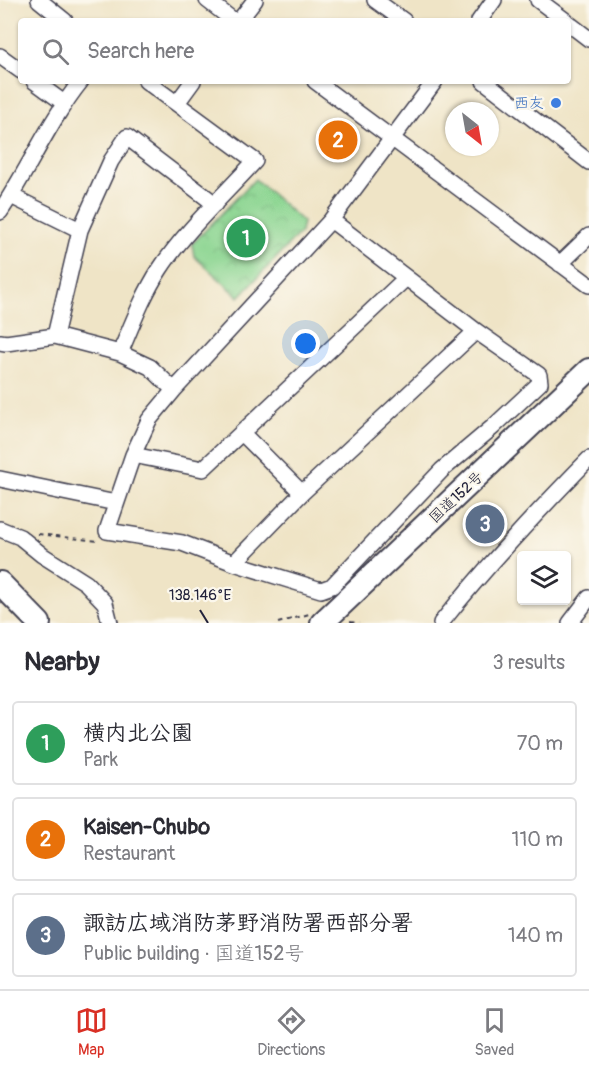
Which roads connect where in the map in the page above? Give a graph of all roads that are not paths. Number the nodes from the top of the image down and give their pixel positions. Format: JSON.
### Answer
{"nodes":[{"id":1,"x":39,"y":0,"type":"edge"},
{"id":2,"x":207,"y":0,"type":"edge"},
{"id":3,"x":255,"y":0,"type":"edge"},
{"id":4,"x":375,"y":0,"type":"edge"},
{"id":5,"x":494,"y":0,"type":"edge"},
{"id":6,"x":538,"y":0,"type":"edge"},
{"id":7,"x":61,"y":18,"type":"edge"},
{"id":8,"x":230,"y":18,"type":"edge"},
{"id":9,"x":241,"y":18,"type":"edge"},
{"id":10,"x":400,"y":18,"type":"edge"},
{"id":11,"x":481,"y":18,"type":"edge"},
{"id":12,"x":562,"y":18,"type":"edge"},
{"id":13,"x":571,"y":25,"type":"edge"},
{"id":14,"x":589,"y":39,"type":"edge"},
{"id":15,"x":0,"y":56,"type":"edge"},
{"id":16,"x":18,"y":69,"type":"edge"},
{"id":17,"x":38,"y":84,"type":"edge"},
{"id":18,"x":79,"y":84,"type":"edge"},
{"id":19,"x":150,"y":84,"type":"edge"},
{"id":20,"x":192,"y":84,"type":"edge"},
{"id":21,"x":319,"y":84,"type":"edge"},
{"id":22,"x":433,"y":84,"type":"edge"},
{"id":23,"x":488,"y":84,"type":"edge"},
{"id":24,"x":64,"y":103,"type":"junction"},
{"id":25,"x":177,"y":103,"type":"junction"},
{"id":26,"x":392,"y":138,"type":"junction"},
{"id":27,"x":589,"y":162,"type":"edge"},
{"id":28,"x":11,"y":196,"type":"junction"},
{"id":29,"x":215,"y":204,"type":"junction"},
{"id":30,"x":0,"y":212,"type":"edge"},
{"id":31,"x":331,"y":220,"type":"junction"},
{"id":32,"x":80,"y":230,"type":"junction"},
{"id":33,"x":589,"y":236,"type":"edge"},
{"id":34,"x":560,"y":264,"type":"junction"},
{"id":35,"x":406,"y":278,"type":"junction"},
{"id":36,"x":589,"y":285,"type":"edge"},
{"id":37,"x":476,"y":331,"type":"junction"},
{"id":38,"x":56,"y":336,"type":"junction"},
{"id":39,"x":0,"y":342,"type":"edge"},
{"id":40,"x":120,"y":353,"type":"junction"},
{"id":41,"x":589,"y":370,"type":"edge"},
{"id":42,"x":174,"y":390,"type":"junction"},
{"id":43,"x":242,"y":433,"type":"junction"},
{"id":44,"x":134,"y":455,"type":"junction"},
{"id":45,"x":589,"y":459,"type":"edge"},
{"id":46,"x":0,"y":479,"type":"edge"},
{"id":47,"x":302,"y":493,"type":"junction"},
{"id":48,"x":116,"y":503,"type":"junction"},
{"id":49,"x":0,"y":529,"type":"edge"},
{"id":50,"x":234,"y":563,"type":"junction"},
{"id":51,"x":0,"y":583,"type":"edge"},
{"id":52,"x":589,"y":598,"type":"edge"},
{"id":53,"x":328,"y":618,"type":"edge"},
{"id":54,"x":39,"y":623,"type":"edge"},
{"id":55,"x":110,"y":623,"type":"edge"},
{"id":56,"x":441,"y":623,"type":"edge"},
{"id":57,"x":570,"y":623,"type":"edge"}],
"edges":[{"from":1,"to":7,"type":"street"},
{"from":2,"to":8,"type":"street"},
{"from":3,"to":9,"type":"street"},
{"from":4,"to":10,"type":"street"},
{"from":5,"to":11,"type":"street"},
{"from":6,"to":12,"type":"street"},
{"from":13,"to":14,"type":"street"},
{"from":15,"to":16,"type":"street"},
{"from":17,"to":24,"type":"street"},
{"from":18,"to":24,"type":"street"},
{"from":19,"to":25,"type":"street"},
{"from":20,"to":25,"type":"street"},
{"from":21,"to":26,"type":"street"},
{"from":22,"to":26,"type":"street"},
{"from":23,"to":27,"type":"street"},
{"from":24,"to":28,"type":"street"},
{"from":25,"to":29,"type":"street"},
{"from":26,"to":31,"type":"street"},
{"from":26,"to":34,"type":"street"},
{"from":28,"to":30,"type":"street"},
{"from":28,"to":32,"type":"street"},
{"from":29,"to":32,"type":"street"},
{"from":29,"to":40,"type":"street"},
{"from":31,"to":35,"type":"street"},
{"from":31,"to":42,"type":"street"},
{"from":32,"to":38,"type":"street"},
{"from":33,"to":34,"type":"street"},
{"from":34,"to":36,"type":"street"},
{"from":35,"to":37,"type":"street"},
{"from":35,"to":43,"type":"street"},
{"from":37,"to":47,"type":"street"},
{"from":37,"to":50,"type":"street"},
{"from":38,"to":39,"type":"street"},
{"from":38,"to":40,"type":"street"},
{"from":40,"to":42,"type":"street"},
{"from":41,"to":53,"type":"highway","name":"国道152号"},
{"from":42,"to":44,"type":"street"},
{"from":43,"to":44,"type":"street"},
{"from":43,"to":47,"type":"street"},
{"from":44,"to":48,"type":"street"},
{"from":45,"to":56,"type":"street"},
{"from":46,"to":48,"type":"street"},
{"from":47,"to":50,"type":"street"},
{"from":48,"to":50,"type":"street"},
{"from":49,"to":55,"type":"street"},
{"from":51,"to":54,"type":"highway"},
{"from":52,"to":57,"type":"street"}]}
